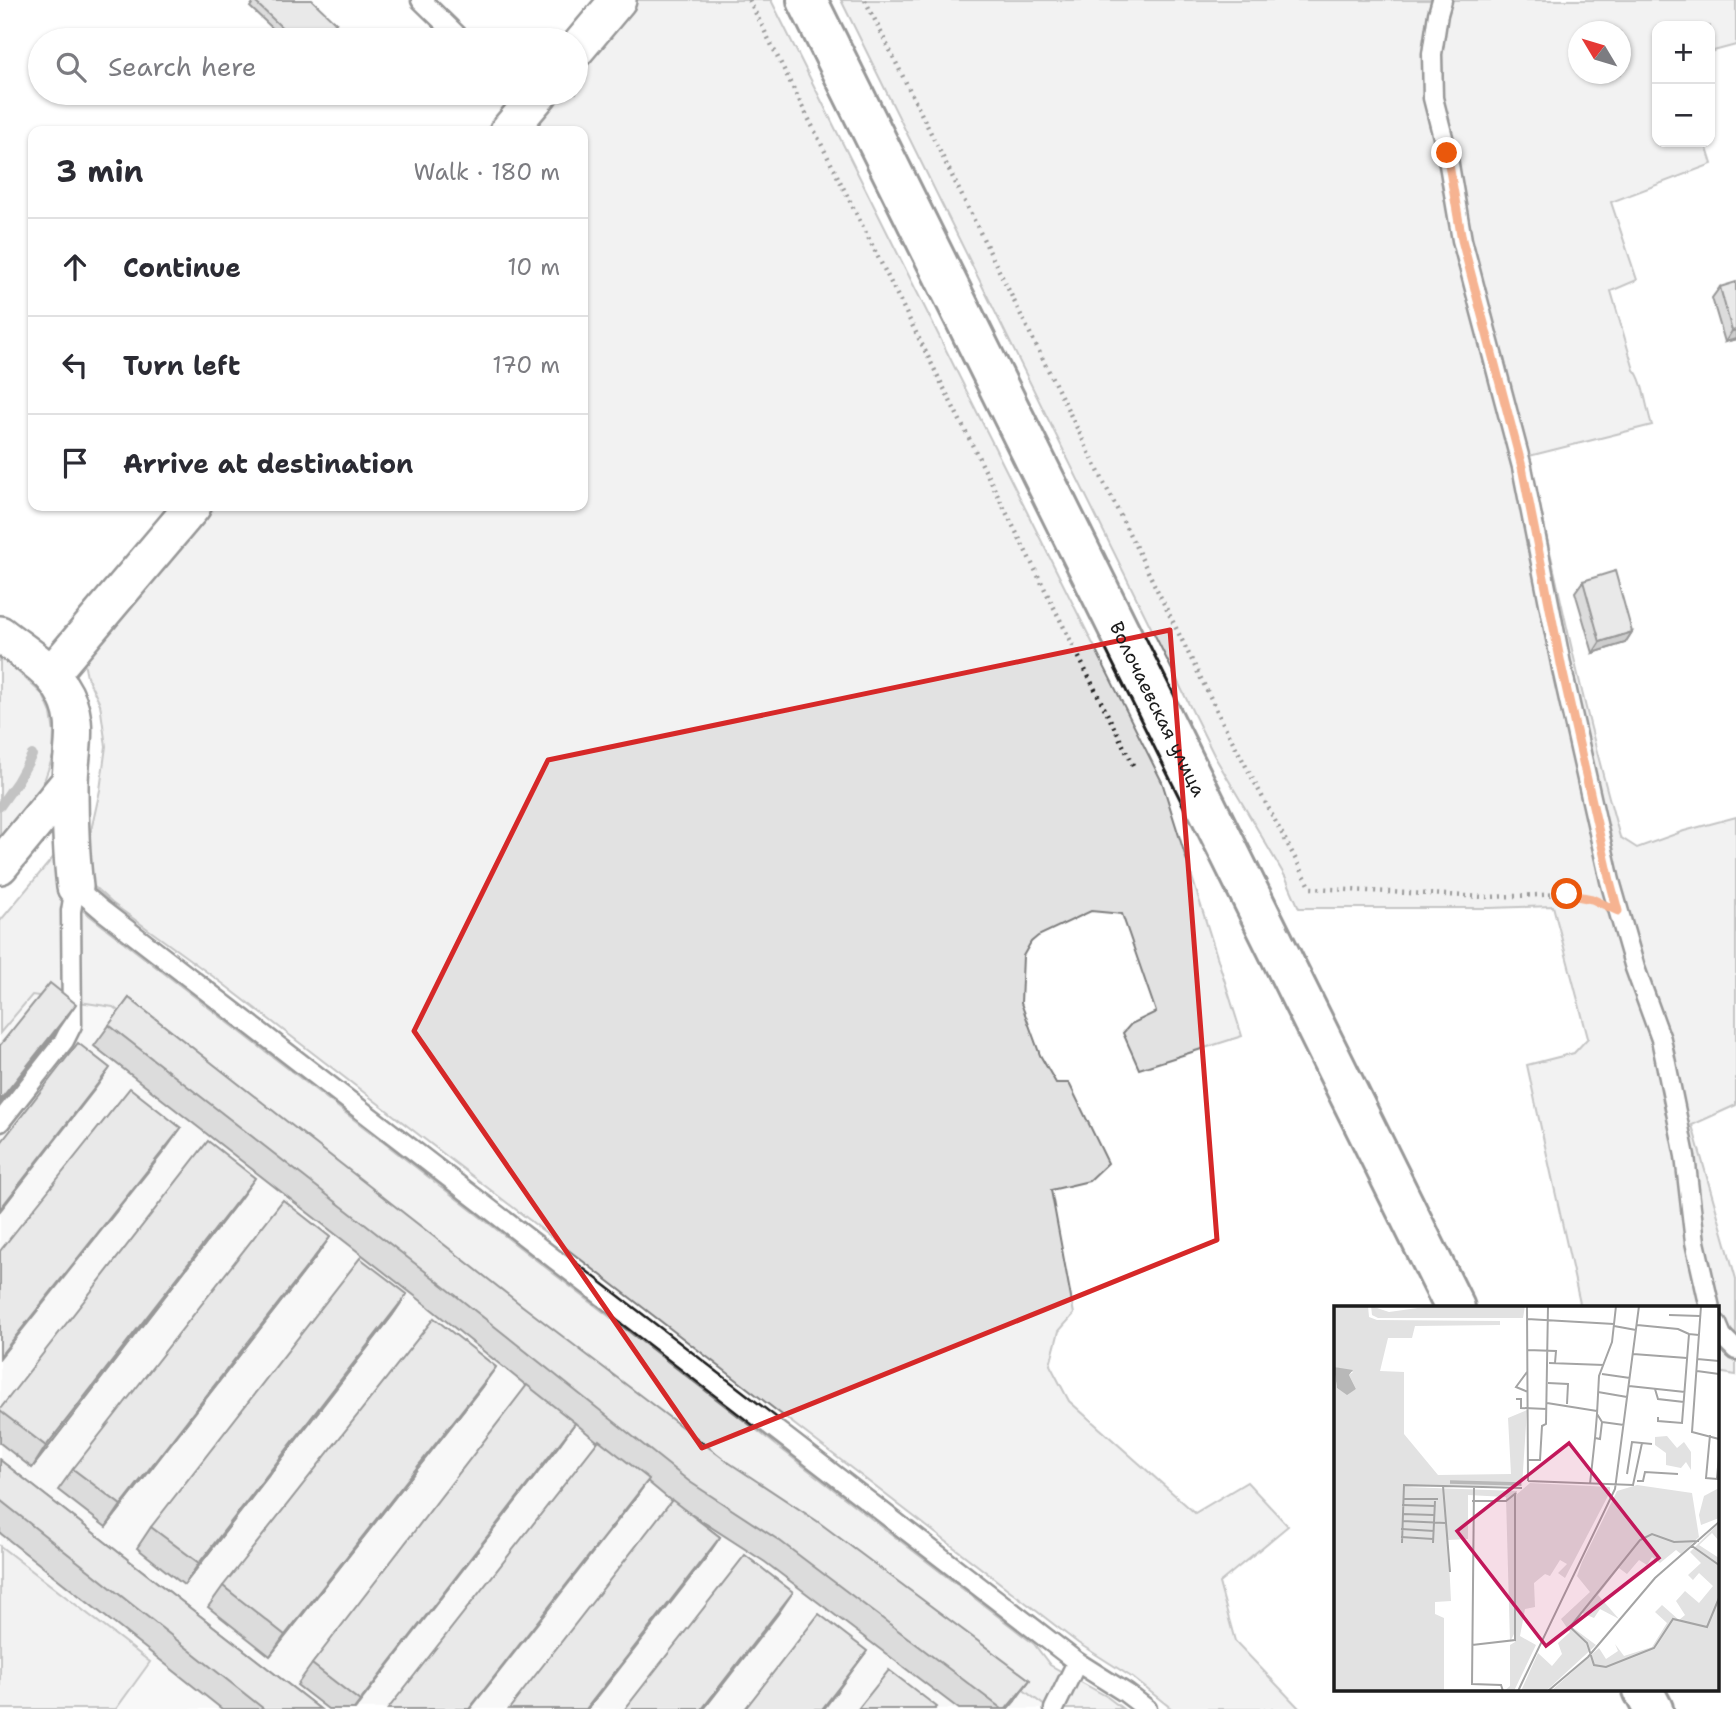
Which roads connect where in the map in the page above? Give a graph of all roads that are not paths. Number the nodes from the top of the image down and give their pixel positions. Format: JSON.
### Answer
{"nodes":[{"id":1,"x":421,"y":0,"type":"edge"},
{"id":2,"x":618,"y":0,"type":"edge"},
{"id":3,"x":807,"y":0,"type":"edge"},
{"id":4,"x":1442,"y":0,"type":"edge"},
{"id":5,"x":450,"y":28,"type":"edge"},
{"id":6,"x":588,"y":36,"type":"edge"},
{"id":7,"x":189,"y":511,"type":"edge"},
{"id":8,"x":0,"y":634,"type":"edge"},
{"id":9,"x":51,"y":674,"type":"junction"},
{"id":10,"x":70,"y":781,"type":"junction"},
{"id":11,"x":0,"y":866,"type":"edge"},
{"id":12,"x":75,"y":887,"type":"junction"},
{"id":13,"x":0,"y":1122,"type":"edge"},
{"id":14,"x":1454,"y":1306,"type":"edge"},
{"id":15,"x":1710,"y":1306,"type":"edge"},
{"id":16,"x":1718,"y":1326,"type":"edge"},
{"id":17,"x":1736,"y":1350,"type":"edge"},
{"id":18,"x":1077,"y":1662,"type":"junction"},
{"id":19,"x":1644,"y":1692,"type":"edge"},
{"id":20,"x":1054,"y":1709,"type":"edge"},
{"id":21,"x":1147,"y":1709,"type":"edge"},
{"id":22,"x":1653,"y":1709,"type":"edge"}],
"edges":[{"from":1,"to":5,"type":"lane"},
{"from":2,"to":6,"type":"street"},
{"from":3,"to":14,"type":"street","name":"Волочаевская улица"},
{"from":4,"to":15,"type":"lane"},
{"from":7,"to":9,"type":"street"},
{"from":8,"to":9,"type":"street"},
{"from":9,"to":10,"type":"street"},
{"from":10,"to":11,"type":"street"},
{"from":10,"to":12,"type":"street"},
{"from":12,"to":13,"type":"lane"},
{"from":12,"to":18,"type":"lane"},
{"from":16,"to":17,"type":"lane"},
{"from":18,"to":20,"type":"lane"},
{"from":18,"to":21,"type":"lane"},
{"from":19,"to":22,"type":"street"}]}
